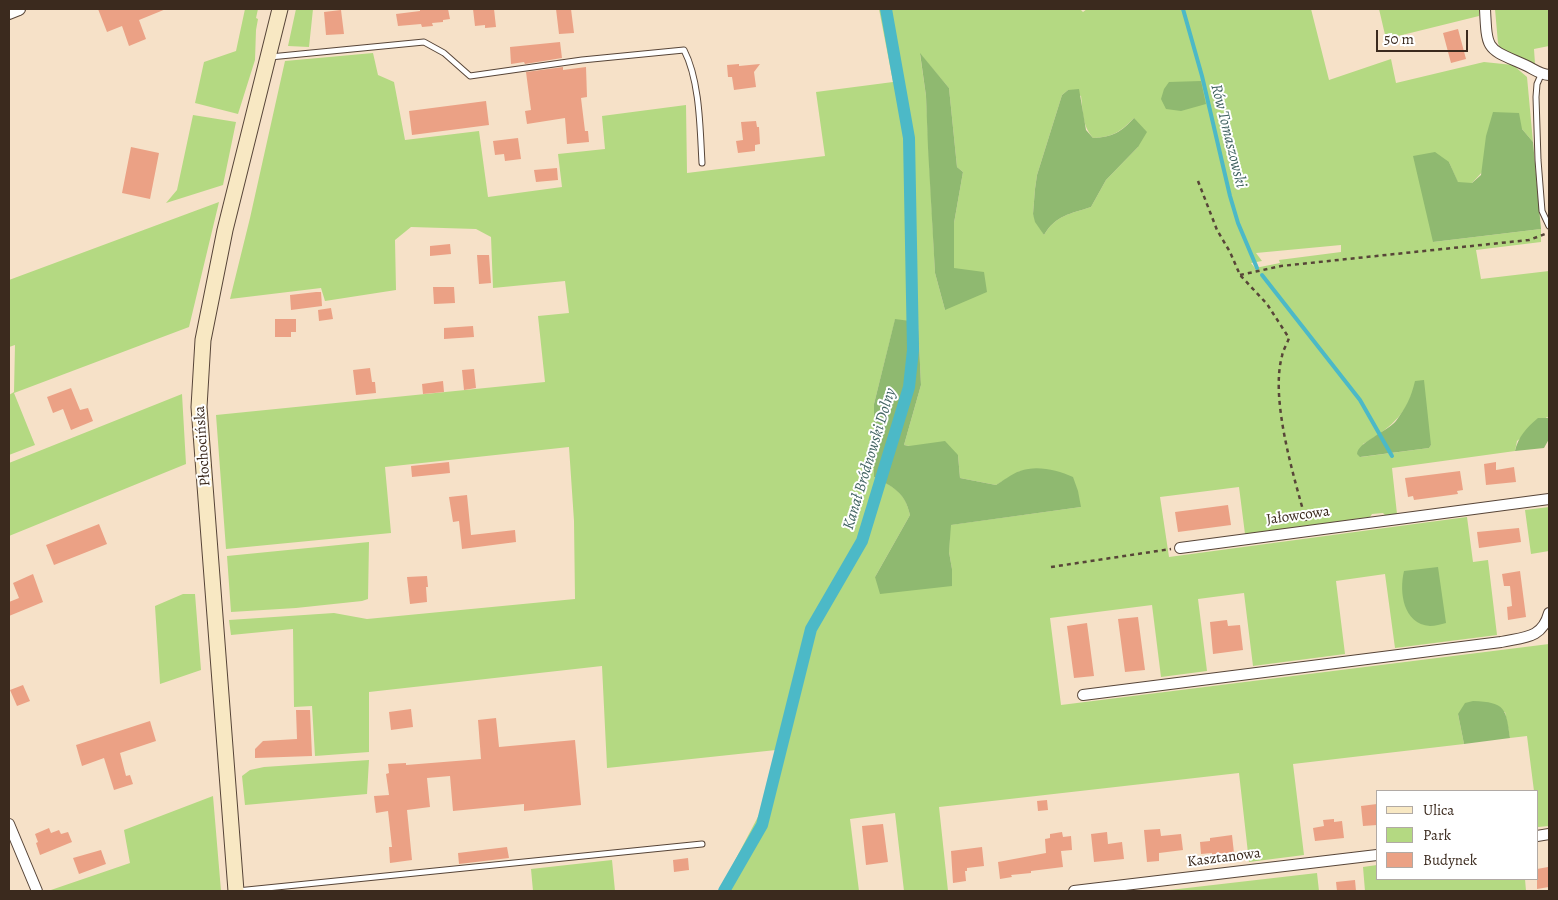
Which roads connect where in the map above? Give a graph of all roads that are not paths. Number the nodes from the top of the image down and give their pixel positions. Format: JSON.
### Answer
{"nodes":[{"id":1,"x":19,"y":9,"type":"edge"},
{"id":2,"x":280,"y":9,"type":"edge"},
{"id":3,"x":1485,"y":9,"type":"edge"},
{"id":4,"x":9,"y":14,"type":"edge"},
{"id":5,"x":268,"y":57,"type":"junction"},
{"id":6,"x":1545,"y":75,"type":"edge"},
{"id":7,"x":702,"y":163,"type":"dead end"},
{"id":8,"x":1549,"y":226,"type":"edge"},
{"id":9,"x":1549,"y":499,"type":"edge"},
{"id":10,"x":1180,"y":548,"type":"road end"},
{"id":11,"x":1549,"y":613,"type":"edge"},
{"id":12,"x":1082,"y":695,"type":"dead end"},
{"id":13,"x":9,"y":824,"type":"edge"},
{"id":14,"x":702,"y":844,"type":"dead end"},
{"id":15,"x":1376,"y":855,"type":"edge"},
{"id":16,"x":38,"y":891,"type":"edge"},
{"id":17,"x":236,"y":891,"type":"edge"},
{"id":18,"x":1074,"y":891,"type":"edge"}],
"edges":[{"from":1,"to":4,"type":"street"},
{"from":2,"to":5,"type":"main road","name":"Płochocińska"},
{"from":3,"to":6,"type":"street"},
{"from":5,"to":7,"type":"lane"},
{"from":5,"to":17,"type":"main road","name":"Płochocińska"},
{"from":6,"to":8,"type":"lane"},
{"from":9,"to":10,"type":"street","name":"Jałowcowa"},
{"from":11,"to":12,"type":"street"},
{"from":13,"to":16,"type":"street"},
{"from":14,"to":17,"type":"lane"},
{"from":15,"to":18,"type":"street","name":"Kasztanowa"}]}
